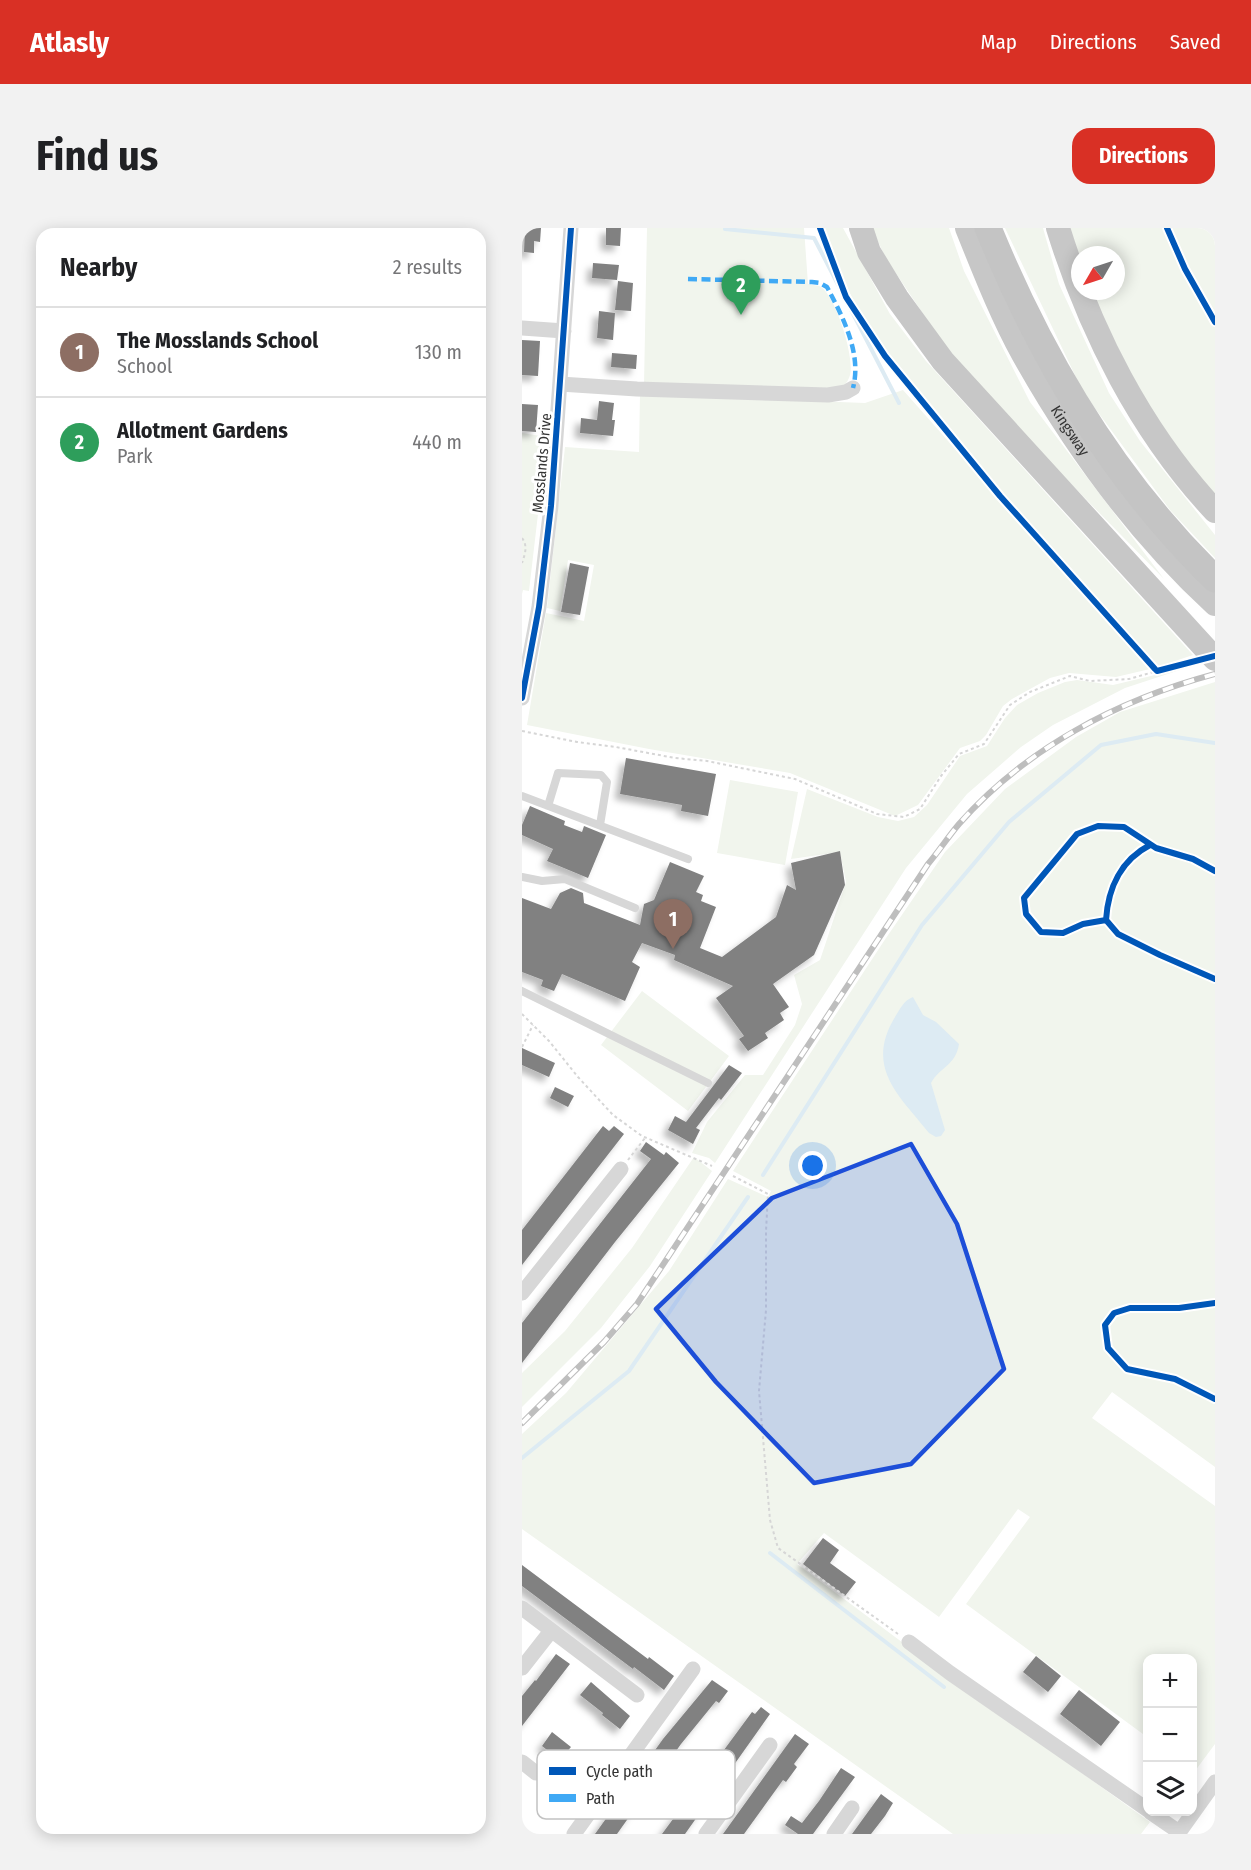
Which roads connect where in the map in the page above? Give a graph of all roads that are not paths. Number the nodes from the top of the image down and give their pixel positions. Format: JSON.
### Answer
{"nodes":[{"id":1,"x":571,"y":228,"type":"edge"},
{"id":2,"x":859,"y":228,"type":"edge"},
{"id":3,"x":968,"y":228,"type":"edge"},
{"id":4,"x":988,"y":228,"type":"edge"},
{"id":5,"x":1058,"y":228,"type":"edge"},
{"id":6,"x":522,"y":328,"type":"edge"},
{"id":7,"x":564,"y":331,"type":"junction"},
{"id":8,"x":560,"y":384,"type":"junction"},
{"id":9,"x":853,"y":388,"type":"dead end"},
{"id":10,"x":1215,"y":512,"type":"edge"},
{"id":11,"x":1215,"y":579,"type":"edge"},
{"id":12,"x":1215,"y":604,"type":"edge"},
{"id":13,"x":1215,"y":659,"type":"edge"},
{"id":14,"x":522,"y":698,"type":"edge"},
{"id":15,"x":522,"y":796,"type":"edge"},
{"id":16,"x":548,"y":806,"type":"junction"},
{"id":17,"x":600,"y":825,"type":"junction"},
{"id":18,"x":688,"y":859,"type":"dead end"},
{"id":19,"x":522,"y":877,"type":"edge"},
{"id":20,"x":635,"y":908,"type":"dead end"},
{"id":21,"x":522,"y":991,"type":"edge"},
{"id":22,"x":708,"y":1083,"type":"dead end"},
{"id":23,"x":621,"y":1169,"type":"road end"},
{"id":24,"x":522,"y":1293,"type":"edge"},
{"id":25,"x":522,"y":1608,"type":"edge"},
{"id":26,"x":551,"y":1631,"type":"junction"},
{"id":27,"x":909,"y":1642,"type":"road end"},
{"id":28,"x":522,"y":1668,"type":"edge"},
{"id":29,"x":693,"y":1669,"type":"dead end"},
{"id":30,"x":637,"y":1695,"type":"dead end"},
{"id":31,"x":770,"y":1745,"type":"dead end"},
{"id":32,"x":635,"y":1750,"type":"edge"},
{"id":33,"x":522,"y":1762,"type":"edge"},
{"id":34,"x":536,"y":1773,"type":"dead end"},
{"id":35,"x":1215,"y":1782,"type":"edge"},
{"id":36,"x":735,"y":1794,"type":"edge"},
{"id":37,"x":1143,"y":1807,"type":"edge"},
{"id":38,"x":852,"y":1808,"type":"dead end"},
{"id":39,"x":1156,"y":1816,"type":"edge"},
{"id":40,"x":585,"y":1819,"type":"edge"},
{"id":41,"x":717,"y":1819,"type":"edge"},
{"id":42,"x":1179,"y":1833,"type":"edge"},
{"id":43,"x":574,"y":1834,"type":"edge"},
{"id":44,"x":706,"y":1834,"type":"edge"},
{"id":45,"x":834,"y":1834,"type":"edge"}],
"edges":[{"from":1,"to":7,"type":"street","name":"Mosslands Drive"},
{"from":2,"to":13,"type":"highway"},
{"from":3,"to":12,"type":"highway","name":"Kingsway"},
{"from":4,"to":11,"type":"highway"},
{"from":5,"to":10,"type":"highway"},
{"from":6,"to":7,"type":"street"},
{"from":7,"to":8,"type":"street","name":"Mosslands Drive"},
{"from":8,"to":9,"type":"street"},
{"from":8,"to":14,"type":"street","name":"Mosslands Drive"},
{"from":15,"to":16,"type":"lane"},
{"from":16,"to":17,"type":"lane"},
{"from":16,"to":17,"type":"lane"},
{"from":17,"to":18,"type":"lane"},
{"from":19,"to":20,"type":"lane"},
{"from":21,"to":22,"type":"lane"},
{"from":23,"to":24,"type":"street"},
{"from":25,"to":26,"type":"street"},
{"from":26,"to":28,"type":"street"},
{"from":26,"to":30,"type":"street"},
{"from":27,"to":37,"type":"street"},
{"from":29,"to":32,"type":"street"},
{"from":31,"to":36,"type":"street"},
{"from":33,"to":34,"type":"street"},
{"from":35,"to":42,"type":"street"},
{"from":38,"to":45,"type":"street"},
{"from":39,"to":42,"type":"street"},
{"from":40,"to":43,"type":"street"},
{"from":41,"to":44,"type":"street"}]}
